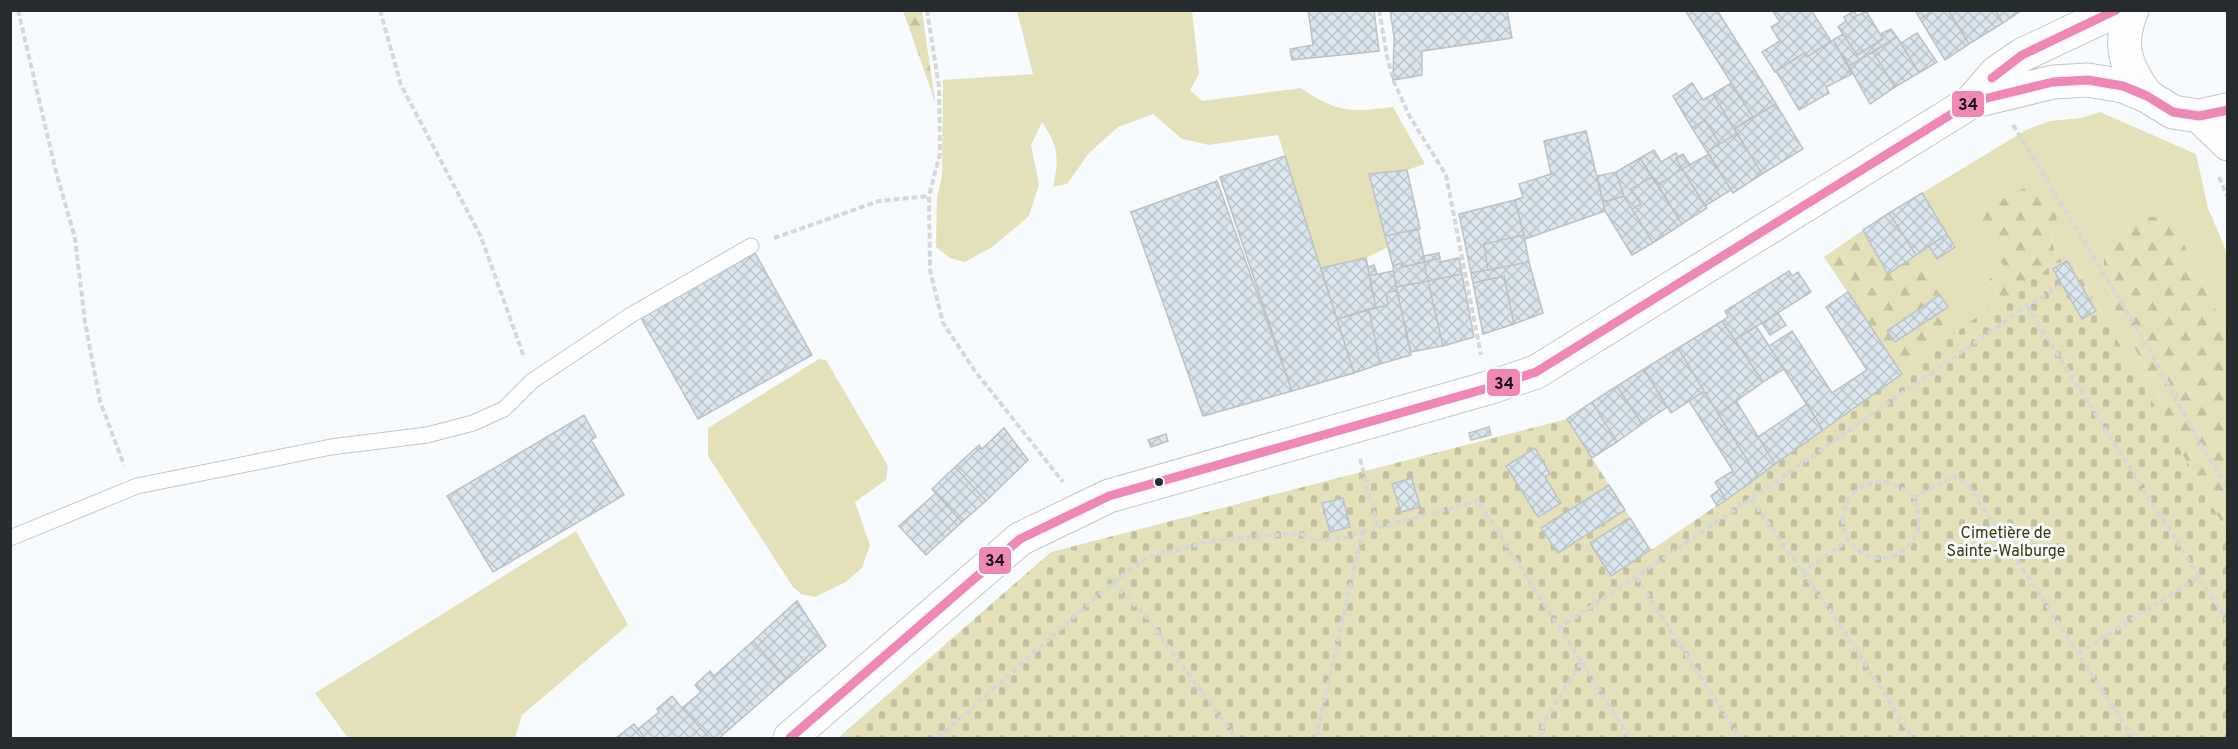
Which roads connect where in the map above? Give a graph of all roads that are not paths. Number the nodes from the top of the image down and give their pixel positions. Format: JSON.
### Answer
{"nodes":[{"id":1,"x":2117,"y":10,"type":"edge"},
{"id":2,"x":2132,"y":10,"type":"edge"},
{"id":3,"x":2147,"y":96,"type":"junction"},
{"id":4,"x":1971,"y":102,"type":"junction"},
{"id":5,"x":2213,"y":113,"type":"edge"},
{"id":6,"x":2228,"y":144,"type":"edge"},
{"id":7,"x":751,"y":246,"type":"road end"},
{"id":8,"x":10,"y":538,"type":"edge"},
{"id":9,"x":790,"y":738,"type":"edge"}],
"edges":[{"from":1,"to":4,"type":"street"},
{"from":2,"to":3,"type":"street"},
{"from":3,"to":4,"type":"street"},
{"from":3,"to":5,"type":"street"},
{"from":4,"to":9,"type":"street"},
{"from":5,"to":6,"type":"street"},
{"from":7,"to":8,"type":"lane"}]}
